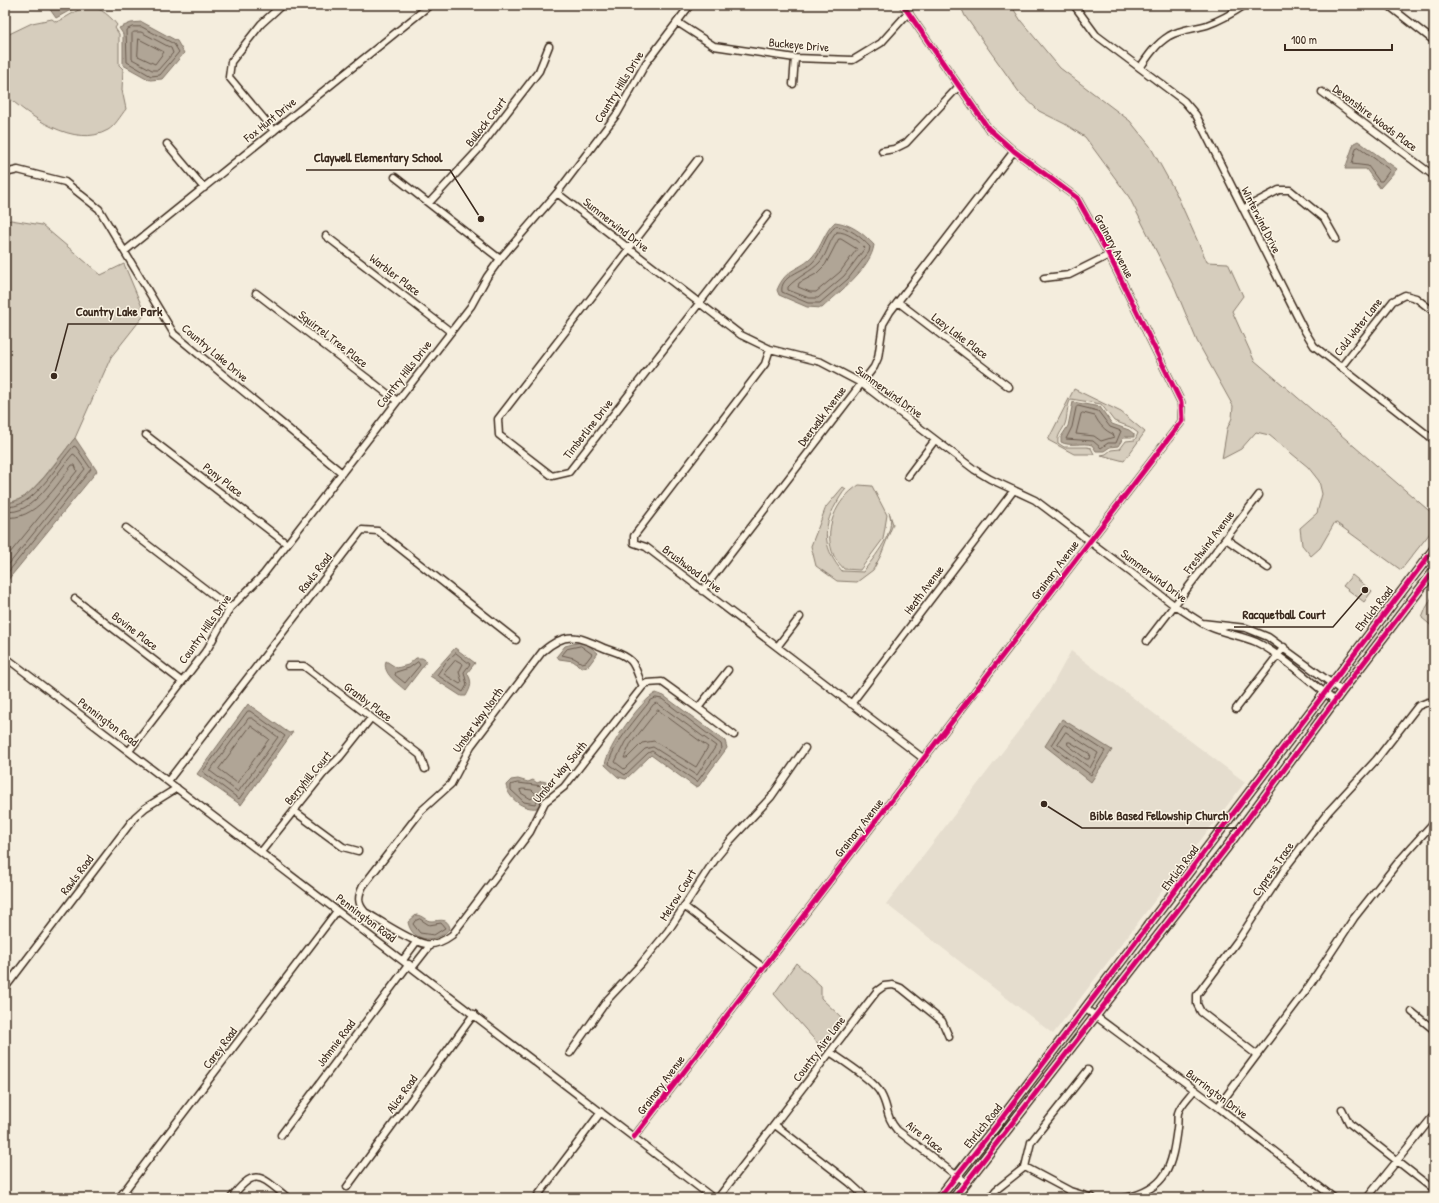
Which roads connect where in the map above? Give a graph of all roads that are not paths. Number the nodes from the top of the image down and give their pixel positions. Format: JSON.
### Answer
{"nodes":[{"id":1,"x":282,"y":5,"type":"edge"},
{"id":2,"x":430,"y":5,"type":"edge"},
{"id":3,"x":690,"y":5,"type":"edge"},
{"id":4,"x":904,"y":5,"type":"edge"},
{"id":5,"x":1074,"y":5,"type":"edge"},
{"id":6,"x":1245,"y":5,"type":"edge"},
{"id":7,"x":1388,"y":5,"type":"edge"},
{"id":8,"x":909,"y":12,"type":"junction"},
{"id":9,"x":677,"y":22,"type":"junction"},
{"id":10,"x":1434,"y":40,"type":"edge"},
{"id":11,"x":549,"y":46,"type":"dead end"},
{"id":12,"x":796,"y":58,"type":"junction"},
{"id":13,"x":1140,"y":68,"type":"junction"},
{"id":14,"x":793,"y":84,"type":"dead end"},
{"id":15,"x":959,"y":86,"type":"junction"},
{"id":16,"x":1322,"y":92,"type":"dead end"},
{"id":17,"x":274,"y":131,"type":"junction"},
{"id":18,"x":167,"y":144,"type":"dead end"},
{"id":19,"x":882,"y":150,"type":"dead end"},
{"id":20,"x":1014,"y":151,"type":"junction"},
{"id":21,"x":698,"y":160,"type":"dead end"},
{"id":22,"x":5,"y":174,"type":"edge"},
{"id":23,"x":1434,"y":176,"type":"edge"},
{"id":24,"x":395,"y":177,"type":"dead end"},
{"id":25,"x":204,"y":188,"type":"junction"},
{"id":26,"x":557,"y":193,"type":"junction"},
{"id":27,"x":429,"y":203,"type":"junction"},
{"id":28,"x":1243,"y":209,"type":"junction"},
{"id":29,"x":768,"y":214,"type":"dead end"},
{"id":30,"x":326,"y":236,"type":"dead end"},
{"id":31,"x":1336,"y":239,"type":"dead end"},
{"id":32,"x":629,"y":249,"type":"junction"},
{"id":33,"x":125,"y":251,"type":"junction"},
{"id":34,"x":1109,"y":255,"type":"junction"},
{"id":35,"x":500,"y":259,"type":"junction"},
{"id":36,"x":1044,"y":278,"type":"dead end"},
{"id":37,"x":256,"y":293,"type":"dead end"},
{"id":38,"x":898,"y":302,"type":"junction"},
{"id":39,"x":699,"y":303,"type":"junction"},
{"id":40,"x":1434,"y":312,"type":"edge"},
{"id":41,"x":451,"y":332,"type":"junction"},
{"id":42,"x":770,"y":349,"type":"junction"},
{"id":43,"x":1341,"y":367,"type":"junction"},
{"id":44,"x":861,"y":383,"type":"junction"},
{"id":45,"x":1009,"y":386,"type":"dead end"},
{"id":46,"x":397,"y":401,"type":"junction"},
{"id":47,"x":146,"y":434,"type":"dead end"},
{"id":48,"x":935,"y":440,"type":"junction"},
{"id":49,"x":1434,"y":440,"type":"edge"},
{"id":50,"x":342,"y":473,"type":"junction"},
{"id":51,"x":908,"y":476,"type":"dead end"},
{"id":52,"x":1014,"y":490,"type":"junction"},
{"id":53,"x":1259,"y":494,"type":"dead end"},
{"id":54,"x":126,"y":528,"type":"dead end"},
{"id":55,"x":1226,"y":540,"type":"junction"},
{"id":56,"x":1090,"y":541,"type":"junction"},
{"id":57,"x":287,"y":544,"type":"junction"},
{"id":58,"x":1434,"y":549,"type":"edge"},
{"id":59,"x":1268,"y":568,"type":"dead end"},
{"id":60,"x":1434,"y":570,"type":"edge"},
{"id":61,"x":702,"y":591,"type":"junction"},
{"id":62,"x":75,"y":599,"type":"dead end"},
{"id":63,"x":1174,"y":605,"type":"junction"},
{"id":64,"x":230,"y":608,"type":"junction"},
{"id":65,"x":800,"y":617,"type":"dead end"},
{"id":66,"x":1202,"y":623,"type":"junction"},
{"id":67,"x":516,"y":640,"type":"dead end"},
{"id":68,"x":1147,"y":641,"type":"dead end"},
{"id":69,"x":777,"y":647,"type":"junction"},
{"id":70,"x":1284,"y":647,"type":"junction"},
{"id":71,"x":1277,"y":656,"type":"junction"},
{"id":72,"x":5,"y":657,"type":"edge"},
{"id":73,"x":288,"y":666,"type":"dead end"},
{"id":74,"x":728,"y":670,"type":"dead end"},
{"id":75,"x":181,"y":681,"type":"junction"},
{"id":76,"x":1331,"y":682,"type":"junction"},
{"id":77,"x":644,"y":686,"type":"junction"},
{"id":78,"x":1342,"y":691,"type":"junction"},
{"id":79,"x":1324,"y":692,"type":"junction"},
{"id":80,"x":1335,"y":701,"type":"junction"},
{"id":81,"x":851,"y":704,"type":"junction"},
{"id":82,"x":1434,"y":704,"type":"edge"},
{"id":83,"x":698,"y":708,"type":"junction"},
{"id":84,"x":1236,"y":709,"type":"dead end"},
{"id":85,"x":371,"y":718,"type":"junction"},
{"id":86,"x":734,"y":735,"type":"dead end"},
{"id":87,"x":805,"y":748,"type":"dead end"},
{"id":88,"x":129,"y":751,"type":"junction"},
{"id":89,"x":924,"y":759,"type":"junction"},
{"id":90,"x":425,"y":769,"type":"dead end"},
{"id":91,"x":168,"y":781,"type":"junction"},
{"id":92,"x":177,"y":788,"type":"junction"},
{"id":93,"x":294,"y":811,"type":"junction"},
{"id":94,"x":1434,"y":822,"type":"edge"},
{"id":95,"x":358,"y":851,"type":"dead end"},
{"id":96,"x":261,"y":852,"type":"junction"},
{"id":97,"x":684,"y":906,"type":"junction"},
{"id":98,"x":338,"y":911,"type":"junction"},
{"id":99,"x":417,"y":941,"type":"junction"},
{"id":100,"x":431,"y":944,"type":"junction"},
{"id":101,"x":403,"y":960,"type":"junction"},
{"id":102,"x":411,"y":966,"type":"junction"},
{"id":103,"x":764,"y":968,"type":"junction"},
{"id":104,"x":5,"y":988,"type":"edge"},
{"id":105,"x":1086,"y":1009,"type":"junction"},
{"id":106,"x":1412,"y":1012,"type":"dead end"},
{"id":107,"x":474,"y":1014,"type":"junction"},
{"id":108,"x":1096,"y":1016,"type":"junction"},
{"id":109,"x":1434,"y":1030,"type":"edge"},
{"id":110,"x":949,"y":1038,"type":"dead end"},
{"id":111,"x":830,"y":1052,"type":"junction"},
{"id":112,"x":570,"y":1053,"type":"dead end"},
{"id":113,"x":1257,"y":1055,"type":"junction"},
{"id":114,"x":1088,"y":1070,"type":"dead end"},
{"id":115,"x":1194,"y":1090,"type":"junction"},
{"id":116,"x":1218,"y":1107,"type":"junction"},
{"id":117,"x":1342,"y":1109,"type":"dead end"},
{"id":118,"x":601,"y":1112,"type":"junction"},
{"id":119,"x":1434,"y":1115,"type":"edge"},
{"id":120,"x":775,"y":1125,"type":"junction"},
{"id":121,"x":281,"y":1136,"type":"dead end"},
{"id":122,"x":634,"y":1137,"type":"junction"},
{"id":123,"x":1397,"y":1161,"type":"junction"},
{"id":124,"x":1025,"y":1167,"type":"junction"},
{"id":125,"x":956,"y":1176,"type":"junction"},
{"id":126,"x":966,"y":1183,"type":"junction"},
{"id":127,"x":347,"y":1187,"type":"dead end"},
{"id":128,"x":1434,"y":1190,"type":"edge"},
{"id":129,"x":862,"y":1194,"type":"dead end"},
{"id":130,"x":119,"y":1198,"type":"edge"},
{"id":131,"x":231,"y":1198,"type":"edge"},
{"id":132,"x":288,"y":1198,"type":"edge"},
{"id":133,"x":536,"y":1198,"type":"edge"},
{"id":134,"x":713,"y":1198,"type":"edge"},
{"id":135,"x":718,"y":1198,"type":"edge"},
{"id":136,"x":939,"y":1198,"type":"edge"},
{"id":137,"x":954,"y":1198,"type":"edge"},
{"id":138,"x":990,"y":1198,"type":"edge"},
{"id":139,"x":1093,"y":1198,"type":"edge"},
{"id":140,"x":1125,"y":1198,"type":"edge"},
{"id":141,"x":1334,"y":1198,"type":"edge"},
{"id":142,"x":1367,"y":1198,"type":"edge"}],
"edges":[{"from":1,"to":17,"type":"street"},
{"from":2,"to":17,"type":"street","name":"Fox Hunt Drive"},
{"from":3,"to":9,"type":"street","name":"Country Hills Drive"},
{"from":4,"to":8,"type":"street","name":"Grainary Avenue"},
{"from":5,"to":13,"type":"street","name":"Winterwind Drive"},
{"from":6,"to":13,"type":"street"},
{"from":7,"to":10,"type":"street"},
{"from":8,"to":12,"type":"street","name":"Buckeye Drive"},
{"from":8,"to":15,"type":"street","name":"Grainary Avenue"},
{"from":9,"to":12,"type":"street","name":"Buckeye Drive"},
{"from":9,"to":26,"type":"street","name":"Country Hills Drive"},
{"from":11,"to":27,"type":"street","name":"Bullock Court"},
{"from":12,"to":14,"type":"street"},
{"from":13,"to":28,"type":"street","name":"Winterwind Drive"},
{"from":15,"to":19,"type":"street"},
{"from":15,"to":20,"type":"street","name":"Grainary Avenue"},
{"from":16,"to":23,"type":"street","name":"Devonshire Woods Place"},
{"from":17,"to":25,"type":"street","name":"Fox Hunt Drive"},
{"from":18,"to":25,"type":"street"},
{"from":20,"to":34,"type":"street","name":"Grainary Avenue"},
{"from":20,"to":38,"type":"street","name":"Deerwalk Avenue"},
{"from":21,"to":32,"type":"street","name":"Timberline Drive"},
{"from":22,"to":33,"type":"street","name":"Country Lake Drive"},
{"from":24,"to":27,"type":"street"},
{"from":25,"to":33,"type":"street","name":"Fox Hunt Drive"},
{"from":26,"to":32,"type":"street","name":"Summerwind Drive"},
{"from":26,"to":35,"type":"street","name":"Country Hills Drive"},
{"from":27,"to":35,"type":"street"},
{"from":28,"to":31,"type":"street"},
{"from":28,"to":43,"type":"street","name":"Winterwind Drive"},
{"from":29,"to":39,"type":"street","name":"Timberline Drive"},
{"from":30,"to":41,"type":"street","name":"Warbler Place"},
{"from":32,"to":39,"type":"street","name":"Summerwind Drive"},
{"from":32,"to":39,"type":"street","name":"Timberline Drive"},
{"from":33,"to":50,"type":"street","name":"Country Lake Drive"},
{"from":34,"to":36,"type":"street"},
{"from":34,"to":56,"type":"street","name":"Grainary Avenue"},
{"from":35,"to":41,"type":"street","name":"Country Hills Drive"},
{"from":37,"to":46,"type":"street","name":"Squirrel Tree Place"},
{"from":38,"to":44,"type":"street","name":"Deerwalk Avenue"},
{"from":38,"to":45,"type":"street","name":"Lazy Lake Place"},
{"from":39,"to":42,"type":"street","name":"Summerwind Drive"},
{"from":40,"to":43,"type":"street","name":"Cold Water Lane"},
{"from":41,"to":46,"type":"street","name":"Country Hills Drive"},
{"from":42,"to":44,"type":"street","name":"Summerwind Drive"},
{"from":42,"to":61,"type":"street","name":"Brushwood Drive"},
{"from":43,"to":49,"type":"street","name":"Winterwind Drive"},
{"from":44,"to":48,"type":"street","name":"Summerwind Drive"},
{"from":44,"to":61,"type":"street","name":"Deerwalk Avenue"},
{"from":46,"to":50,"type":"street","name":"Country Hills Drive"},
{"from":47,"to":57,"type":"street","name":"Pony Place"},
{"from":48,"to":51,"type":"street"},
{"from":48,"to":52,"type":"street","name":"Summerwind Drive"},
{"from":50,"to":57,"type":"street","name":"Country Hills Drive"},
{"from":52,"to":56,"type":"street","name":"Summerwind Drive"},
{"from":52,"to":81,"type":"street","name":"Heath Avenue"},
{"from":53,"to":55,"type":"street","name":"Freshwind Avenue"},
{"from":54,"to":64,"type":"street"},
{"from":55,"to":59,"type":"street"},
{"from":55,"to":63,"type":"street","name":"Freshwind Avenue"},
{"from":56,"to":63,"type":"street","name":"Summerwind Drive"},
{"from":56,"to":89,"type":"street","name":"Grainary Avenue"},
{"from":57,"to":64,"type":"street","name":"Country Hills Drive"},
{"from":58,"to":76,"type":"main road","name":"Ehrlich Road"},
{"from":60,"to":78,"type":"main road","name":"Ehrlich Road"},
{"from":61,"to":69,"type":"street","name":"Brushwood Drive"},
{"from":62,"to":75,"type":"street","name":"Bovine Place"},
{"from":63,"to":66,"type":"street","name":"Summerwind Drive"},
{"from":63,"to":68,"type":"street","name":"Freshwind Avenue"},
{"from":64,"to":75,"type":"street","name":"Country Hills Drive"},
{"from":65,"to":69,"type":"street"},
{"from":66,"to":70,"type":"street","name":"Summerwind Drive"},
{"from":66,"to":71,"type":"street","name":"Summerwind Drive"},
{"from":67,"to":91,"type":"street","name":"Rawls Road"},
{"from":69,"to":81,"type":"street","name":"Brushwood Drive"},
{"from":70,"to":71,"type":"street"},
{"from":70,"to":76,"type":"street","name":"Summerwind Drive"},
{"from":71,"to":79,"type":"street","name":"Summerwind Drive"},
{"from":71,"to":84,"type":"street"},
{"from":72,"to":88,"type":"street","name":"Pennington Road"},
{"from":73,"to":85,"type":"street","name":"Granby Place"},
{"from":74,"to":83,"type":"street"},
{"from":75,"to":88,"type":"street","name":"Country Hills Drive"},
{"from":76,"to":78,"type":"street","name":"Summerwind Drive"},
{"from":76,"to":79,"type":"main road","name":"Ehrlich Road"},
{"from":77,"to":83,"type":"street"},
{"from":77,"to":99,"type":"street","name":"Umber Way North"},
{"from":77,"to":100,"type":"street","name":"Umber Way South"},
{"from":78,"to":80,"type":"main road","name":"Ehrlich Road"},
{"from":79,"to":80,"type":"street","name":"Summerwind Drive"},
{"from":79,"to":105,"type":"main road","name":"Ehrlich Road"},
{"from":80,"to":108,"type":"main road","name":"Ehrlich Road"},
{"from":81,"to":89,"type":"street","name":"Brushwood Drive"},
{"from":82,"to":113,"type":"street","name":"Cypress Trace"},
{"from":83,"to":86,"type":"street"},
{"from":85,"to":90,"type":"street","name":"Granby Place"},
{"from":85,"to":93,"type":"street","name":"Berryhill Court"},
{"from":87,"to":97,"type":"street","name":"Melrow Court"},
{"from":88,"to":91,"type":"street","name":"Pennington Road"},
{"from":89,"to":103,"type":"street","name":"Grainary Avenue"},
{"from":91,"to":92,"type":"street","name":"Pennington Road"},
{"from":92,"to":96,"type":"street","name":"Pennington Road"},
{"from":92,"to":104,"type":"street","name":"Rawls Road"},
{"from":93,"to":95,"type":"street"},
{"from":93,"to":96,"type":"street","name":"Berryhill Court"},
{"from":94,"to":113,"type":"street"},
{"from":96,"to":98,"type":"street","name":"Pennington Road"},
{"from":97,"to":103,"type":"street"},
{"from":97,"to":112,"type":"street","name":"Melrow Court"},
{"from":98,"to":101,"type":"street","name":"Pennington Road"},
{"from":98,"to":130,"type":"street","name":"Carey Road"},
{"from":99,"to":100,"type":"street"},
{"from":99,"to":101,"type":"street"},
{"from":100,"to":102,"type":"street","name":"Johnnie Road"},
{"from":101,"to":102,"type":"street","name":"Pennington Road"},
{"from":102,"to":107,"type":"street","name":"Pennington Road"},
{"from":102,"to":121,"type":"street","name":"Johnnie Road"},
{"from":103,"to":122,"type":"street","name":"Grainary Avenue"},
{"from":105,"to":108,"type":"street","name":"Burrington Drive"},
{"from":105,"to":125,"type":"main road","name":"Ehrlich Road"},
{"from":106,"to":109,"type":"street"},
{"from":107,"to":118,"type":"street","name":"Pennington Road"},
{"from":107,"to":127,"type":"street","name":"Alice Road"},
{"from":108,"to":115,"type":"street","name":"Burrington Drive"},
{"from":108,"to":126,"type":"main road","name":"Ehrlich Road"},
{"from":110,"to":111,"type":"street","name":"Country Aire Lane"},
{"from":111,"to":120,"type":"street","name":"Country Aire Lane"},
{"from":111,"to":125,"type":"street","name":"Aire Place"},
{"from":113,"to":116,"type":"street"},
{"from":114,"to":124,"type":"street"},
{"from":115,"to":116,"type":"street","name":"Burrington Drive"},
{"from":115,"to":140,"type":"street"},
{"from":116,"to":141,"type":"street","name":"Burrington Drive"},
{"from":117,"to":123,"type":"street"},
{"from":118,"to":122,"type":"street","name":"Pennington Road"},
{"from":118,"to":133,"type":"street"},
{"from":119,"to":123,"type":"street"},
{"from":120,"to":129,"type":"street"},
{"from":120,"to":135,"type":"street","name":"Country Aire Lane"},
{"from":122,"to":134,"type":"street","name":"Pennington Road"},
{"from":123,"to":128,"type":"street"},
{"from":123,"to":142,"type":"street"},
{"from":124,"to":138,"type":"street"},
{"from":124,"to":139,"type":"street"},
{"from":125,"to":126,"type":"street","name":"Aire Place"},
{"from":125,"to":136,"type":"main road","name":"Ehrlich Road"},
{"from":126,"to":137,"type":"main road","name":"Ehrlich Road"},
{"from":131,"to":132,"type":"street"}]}
